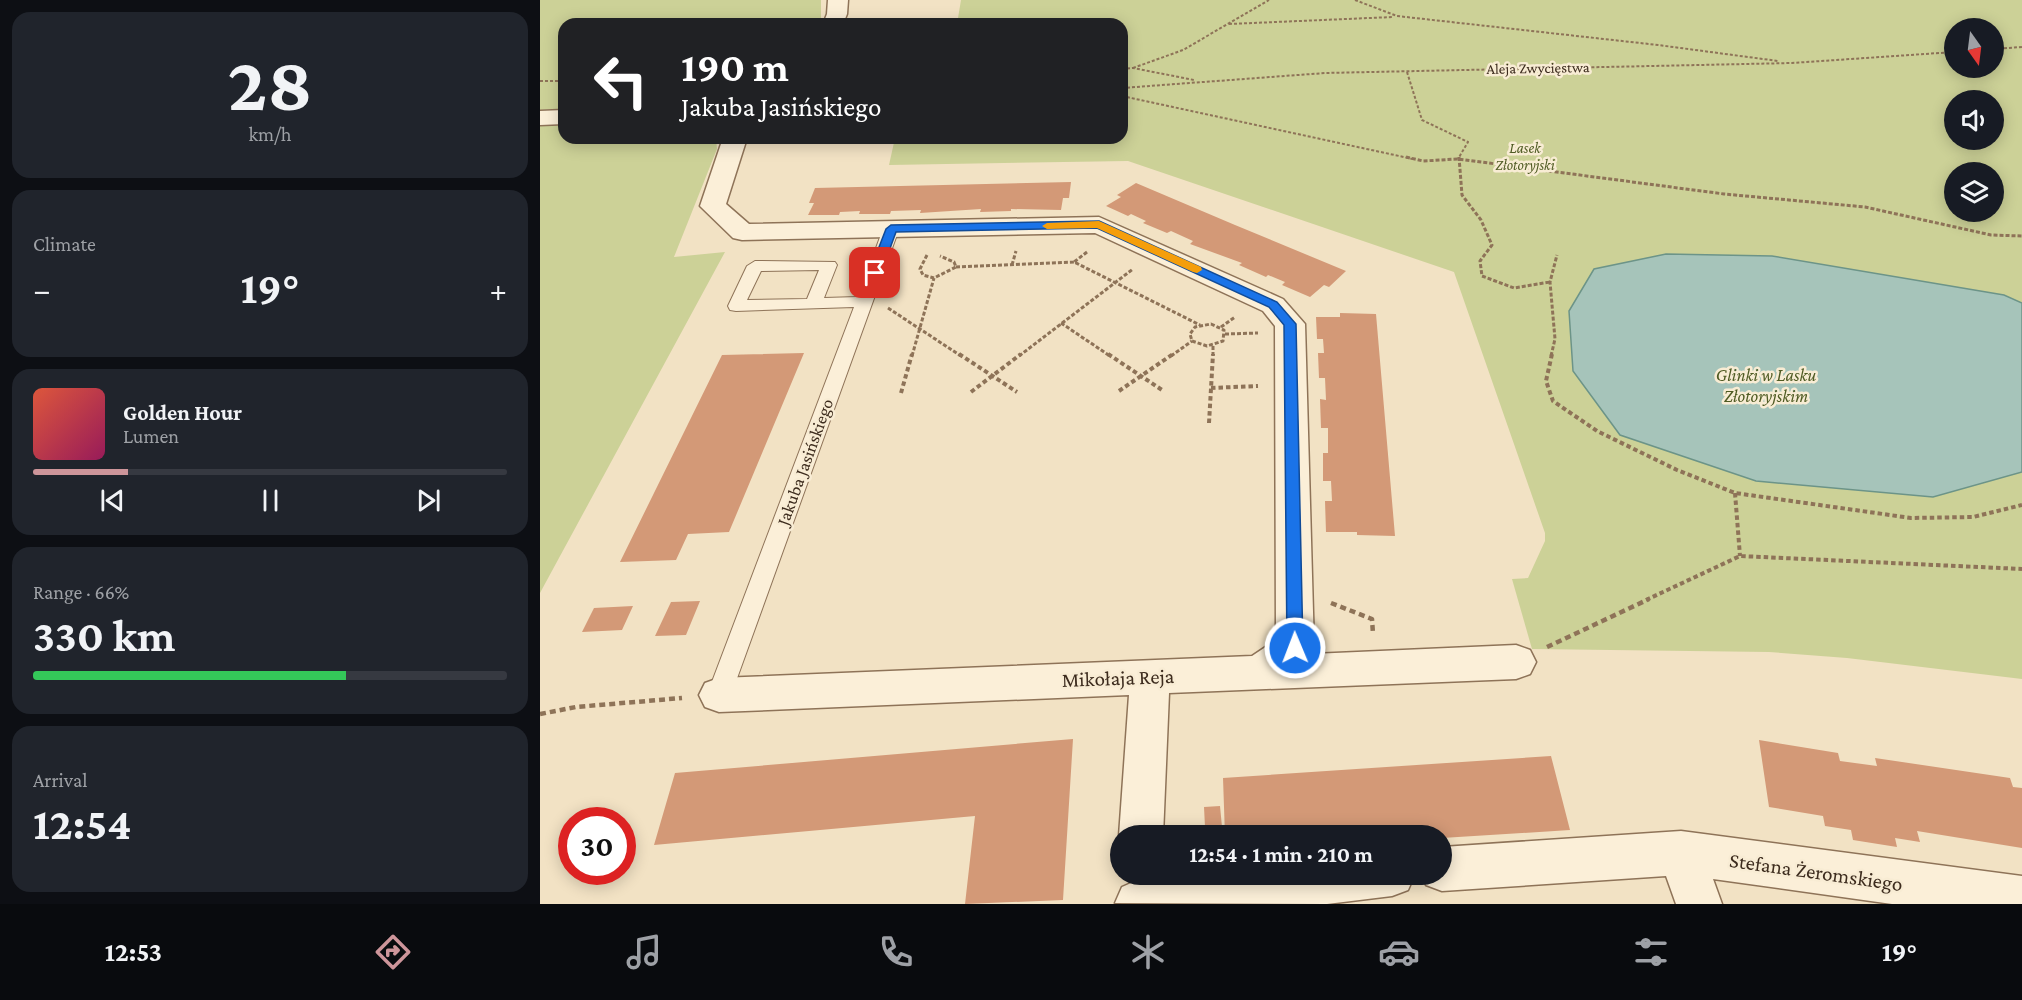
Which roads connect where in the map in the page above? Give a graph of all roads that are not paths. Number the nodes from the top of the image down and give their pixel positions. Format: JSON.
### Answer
{"nodes":[{"id":1,"x":838,"y":0,"type":"edge"},
{"id":2,"x":835,"y":18,"type":"edge"},
{"id":3,"x":558,"y":117,"type":"edge"},
{"id":4,"x":540,"y":118,"type":"edge"},
{"id":5,"x":733,"y":144,"type":"edge"},
{"id":6,"x":902,"y":229,"type":"junction"},
{"id":7,"x":866,"y":299,"type":"junction"},
{"id":8,"x":813,"y":304,"type":"junction"},
{"id":9,"x":1516,"y":662,"type":"road end"},
{"id":10,"x":1259,"y":673,"type":"junction"},
{"id":11,"x":1150,"y":676,"type":"junction"},
{"id":12,"x":719,"y":695,"type":"joint"},
{"id":13,"x":1142,"y":825,"type":"edge"},
{"id":14,"x":1682,"y":853,"type":"junction"},
{"id":15,"x":1452,"y":868,"type":"edge"},
{"id":16,"x":1252,"y":885,"type":"edge"},
{"id":17,"x":1138,"y":894,"type":"edge"},
{"id":18,"x":2022,"y":899,"type":"edge"},
{"id":19,"x":1699,"y":904,"type":"edge"}],
"edges":[{"from":1,"to":2,"type":"street"},
{"from":3,"to":4,"type":"street"},
{"from":5,"to":6,"type":"street"},
{"from":6,"to":7,"type":"lane","name":"Jakuba Jasińskiego"},
{"from":6,"to":10,"type":"street"},
{"from":7,"to":8,"type":"lane"},
{"from":7,"to":12,"type":"lane","name":"Jakuba Jasińskiego"},
{"from":8,"to":8,"type":"lane"},
{"from":9,"to":10,"type":"street","name":"Mikołaja Reja"},
{"from":10,"to":11,"type":"street","name":"Mikołaja Reja"},
{"from":11,"to":12,"type":"street","name":"Mikołaja Reja"},
{"from":11,"to":13,"type":"street"},
{"from":14,"to":15,"type":"street","name":"Stefana Żeromskiego"},
{"from":14,"to":18,"type":"street","name":"Stefana Żeromskiego"},
{"from":14,"to":19,"type":"street"},
{"from":16,"to":17,"type":"street"}]}
